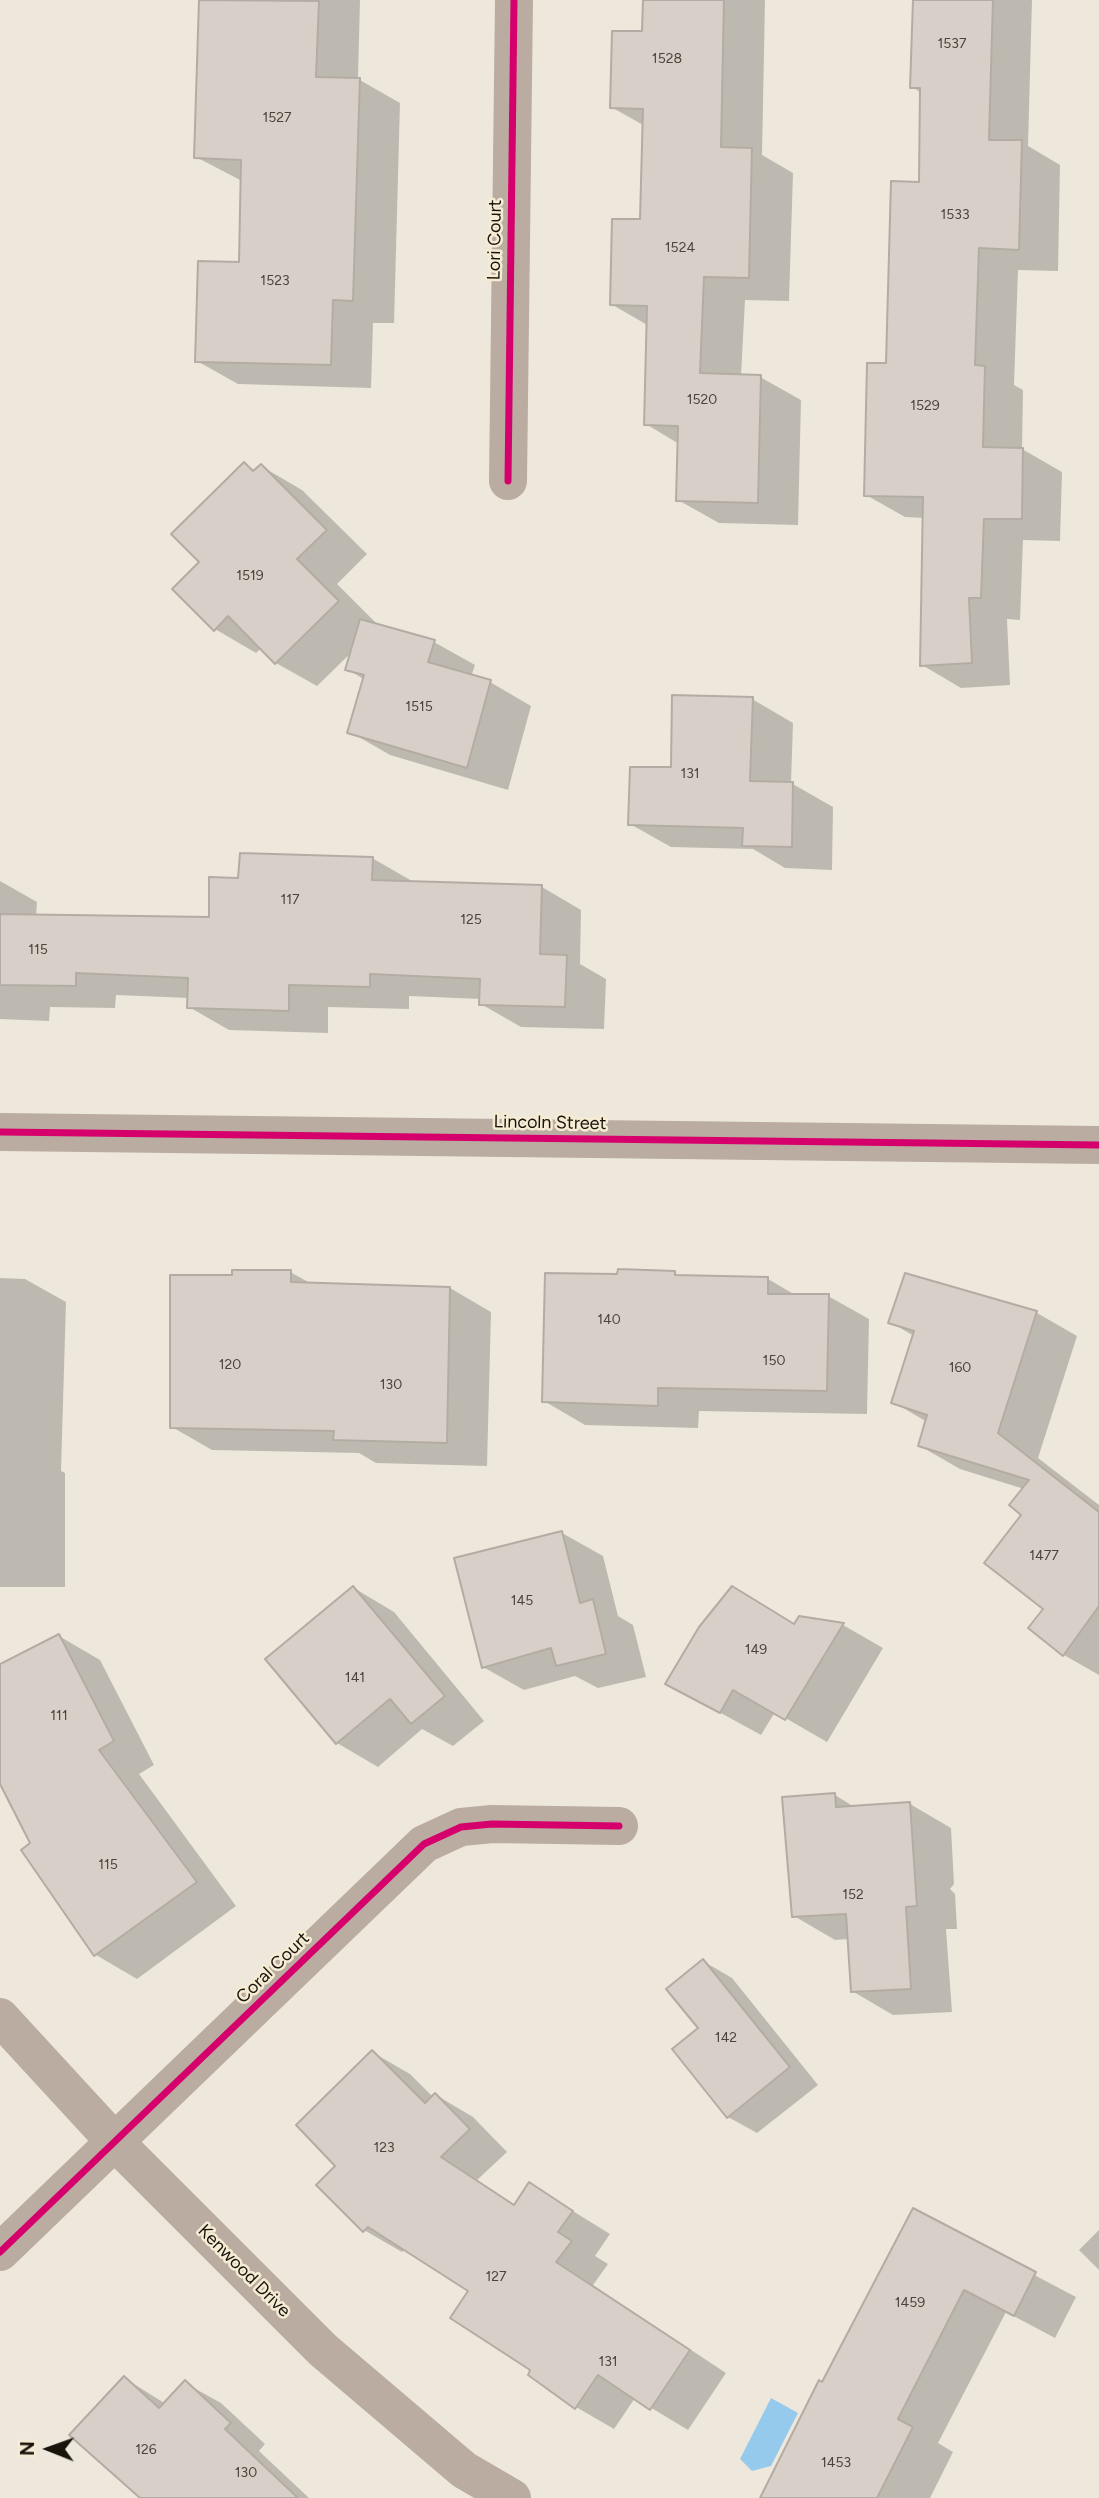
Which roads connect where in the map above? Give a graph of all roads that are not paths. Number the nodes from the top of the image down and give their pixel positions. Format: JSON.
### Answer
{"nodes":[{"id":1,"x":514,"y":0,"type":"edge"},
{"id":2,"x":508,"y":481,"type":"dead end"},
{"id":3,"x":0,"y":1132,"type":"edge"},
{"id":4,"x":1099,"y":1145,"type":"edge"},
{"id":5,"x":619,"y":1826,"type":"dead end"},
{"id":6,"x":0,"y":2017,"type":"edge"},
{"id":7,"x":115,"y":2142,"type":"junction"},
{"id":8,"x":0,"y":2252,"type":"edge"},
{"id":9,"x":512,"y":2498,"type":"edge"}],
"edges":[{"from":1,"to":2,"type":"street","name":"Lori Court"},
{"from":3,"to":4,"type":"street","name":"Lincoln Street"},
{"from":5,"to":7,"type":"street","name":"Coral Court"},
{"from":6,"to":7,"type":"street","name":"Kenwood Drive"},
{"from":7,"to":8,"type":"street","name":"Coral Court"},
{"from":7,"to":9,"type":"street","name":"Kenwood Drive"}]}
